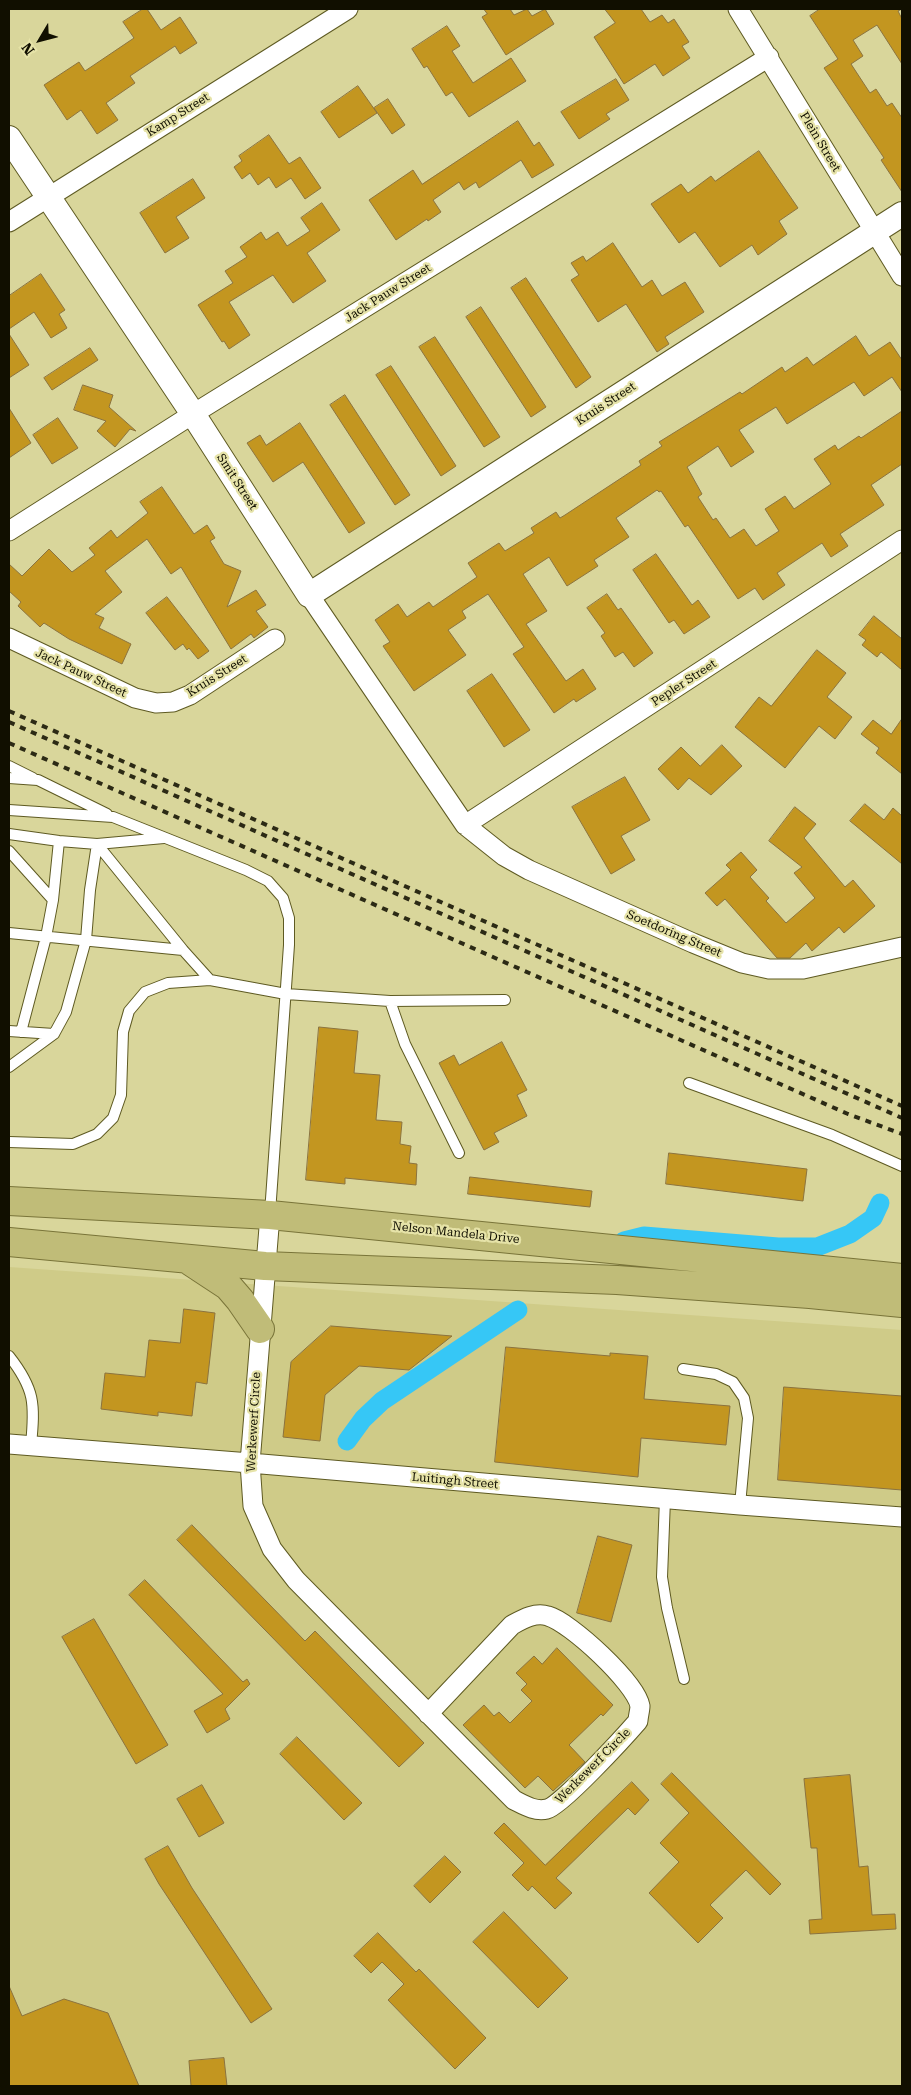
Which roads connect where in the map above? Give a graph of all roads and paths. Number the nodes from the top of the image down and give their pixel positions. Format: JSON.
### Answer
{"nodes":[{"id":1,"x":348,"y":9,"type":"edge"},
{"id":2,"x":738,"y":9,"type":"edge"},
{"id":3,"x":769,"y":58,"type":"junction"},
{"id":4,"x":9,"y":138,"type":"edge"},
{"id":5,"x":48,"y":197,"type":"junction"},
{"id":6,"x":902,"y":214,"type":"edge"},
{"id":7,"x":9,"y":222,"type":"edge"},
{"id":8,"x":874,"y":231,"type":"junction"},
{"id":9,"x":902,"y":276,"type":"edge"},
{"id":10,"x":193,"y":414,"type":"junction"},
{"id":11,"x":9,"y":531,"type":"edge"},
{"id":12,"x":902,"y":540,"type":"edge"},
{"id":13,"x":310,"y":595,"type":"junction"},
{"id":14,"x":9,"y":638,"type":"edge"},
{"id":15,"x":276,"y":639,"type":"dead end"},
{"id":16,"x":156,"y":703,"type":"joint"},
{"id":17,"x":9,"y":766,"type":"edge"},
{"id":18,"x":9,"y":778,"type":"edge"},
{"id":19,"x":38,"y":780,"type":"junction"},
{"id":20,"x":9,"y":810,"type":"edge"},
{"id":21,"x":113,"y":817,"type":"junction"},
{"id":22,"x":465,"y":825,"type":"junction"},
{"id":23,"x":9,"y":834,"type":"edge"},
{"id":24,"x":168,"y":838,"type":"junction"},
{"id":25,"x":59,"y":841,"type":"junction"},
{"id":26,"x":97,"y":844,"type":"junction"},
{"id":27,"x":9,"y":851,"type":"edge"},
{"id":28,"x":53,"y":900,"type":"junction"},
{"id":29,"x":9,"y":933,"type":"edge"},
{"id":30,"x":46,"y":937,"type":"junction"},
{"id":31,"x":86,"y":940,"type":"junction"},
{"id":32,"x":902,"y":947,"type":"edge"},
{"id":33,"x":183,"y":950,"type":"junction"},
{"id":34,"x":210,"y":980,"type":"junction"},
{"id":35,"x":286,"y":994,"type":"junction"},
{"id":36,"x":505,"y":1000,"type":"dead end"},
{"id":37,"x":390,"y":1001,"type":"junction"},
{"id":38,"x":9,"y":1031,"type":"edge"},
{"id":39,"x":21,"y":1032,"type":"junction"},
{"id":40,"x":54,"y":1034,"type":"junction"},
{"id":41,"x":9,"y":1066,"type":"edge"},
{"id":42,"x":689,"y":1083,"type":"dead end"},
{"id":43,"x":9,"y":1142,"type":"edge"},
{"id":44,"x":459,"y":1153,"type":"dead end"},
{"id":45,"x":902,"y":1166,"type":"edge"},
{"id":46,"x":9,"y":1201,"type":"edge"},
{"id":47,"x":270,"y":1215,"type":"junction"},
{"id":48,"x":9,"y":1242,"type":"edge"},
{"id":49,"x":187,"y":1259,"type":"junction"},
{"id":50,"x":264,"y":1266,"type":"junction"},
{"id":51,"x":902,"y":1278,"type":"edge"},
{"id":52,"x":902,"y":1303,"type":"edge"},
{"id":53,"x":260,"y":1328,"type":"junction"},
{"id":54,"x":9,"y":1356,"type":"edge"},
{"id":55,"x":683,"y":1369,"type":"dead end"},
{"id":56,"x":9,"y":1444,"type":"edge"},
{"id":57,"x":31,"y":1445,"type":"junction"},
{"id":58,"x":250,"y":1463,"type":"junction"},
{"id":59,"x":665,"y":1499,"type":"junction"},
{"id":60,"x":740,"y":1505,"type":"junction"},
{"id":61,"x":902,"y":1517,"type":"edge"},
{"id":62,"x":684,"y":1679,"type":"dead end"},
{"id":63,"x":428,"y":1714,"type":"junction"}],
"edges":[{"from":1,"to":5,"type":"street","name":"Kamp Street"},
{"from":2,"to":3,"type":"street","name":"Plein Street"},
{"from":3,"to":8,"type":"street","name":"Plein Street"},
{"from":3,"to":10,"type":"street","name":"Jack Pauw Street"},
{"from":4,"to":5,"type":"street","name":"Smit Street"},
{"from":5,"to":7,"type":"street","name":"Kamp Street"},
{"from":5,"to":10,"type":"street","name":"Smit Street"},
{"from":6,"to":8,"type":"street","name":"Kruis Street"},
{"from":8,"to":9,"type":"street","name":"Plein Street"},
{"from":8,"to":13,"type":"street","name":"Kruis Street"},
{"from":10,"to":11,"type":"street","name":"Jack Pauw Street"},
{"from":10,"to":13,"type":"street","name":"Smit Street"},
{"from":12,"to":22,"type":"street","name":"Pepler Street"},
{"from":13,"to":22,"type":"street","name":"Smit Street"},
{"from":14,"to":16,"type":"street","name":"Jack Pauw Street"},
{"from":15,"to":16,"type":"street","name":"Kruis Street"},
{"from":17,"to":19,"type":"lane"},
{"from":18,"to":19,"type":"lane"},
{"from":19,"to":21,"type":"lane"},
{"from":20,"to":21,"type":"lane"},
{"from":21,"to":24,"type":"lane"},
{"from":22,"to":32,"type":"street","name":"Soetdoring Street"},
{"from":23,"to":25,"type":"lane"},
{"from":24,"to":26,"type":"lane"},
{"from":24,"to":35,"type":"lane"},
{"from":25,"to":26,"type":"lane"},
{"from":25,"to":28,"type":"lane"},
{"from":26,"to":31,"type":"lane"},
{"from":26,"to":33,"type":"lane"},
{"from":27,"to":28,"type":"lane"},
{"from":28,"to":30,"type":"lane"},
{"from":29,"to":30,"type":"lane"},
{"from":30,"to":31,"type":"lane"},
{"from":30,"to":39,"type":"lane"},
{"from":31,"to":33,"type":"lane"},
{"from":31,"to":40,"type":"lane"},
{"from":33,"to":34,"type":"lane"},
{"from":34,"to":35,"type":"lane"},
{"from":34,"to":43,"type":"lane"},
{"from":35,"to":37,"type":"lane"},
{"from":35,"to":47,"type":"lane"},
{"from":36,"to":37,"type":"lane"},
{"from":37,"to":44,"type":"lane"},
{"from":38,"to":39,"type":"lane"},
{"from":39,"to":40,"type":"lane"},
{"from":40,"to":41,"type":"lane"},
{"from":42,"to":45,"type":"lane"},
{"from":46,"to":47,"type":"highway","name":"Nelson Mandela Drive"},
{"from":47,"to":50,"type":"street","name":"Werkewerf Circle"},
{"from":47,"to":51,"type":"highway","name":"Nelson Mandela Drive"},
{"from":48,"to":49,"type":"highway"},
{"from":49,"to":50,"type":"highway"},
{"from":49,"to":53,"type":"highway"},
{"from":50,"to":52,"type":"highway"},
{"from":50,"to":53,"type":"street","name":"Werkewerf Circle"},
{"from":53,"to":58,"type":"street","name":"Werkewerf Circle"},
{"from":54,"to":57,"type":"lane"},
{"from":55,"to":60,"type":"lane"},
{"from":56,"to":57,"type":"street","name":"Luitingh Street"},
{"from":57,"to":58,"type":"street","name":"Luitingh Street"},
{"from":58,"to":59,"type":"street","name":"Luitingh Street"},
{"from":58,"to":63,"type":"street","name":"Werkewerf Circle"},
{"from":59,"to":60,"type":"street","name":"Luitingh Street"},
{"from":59,"to":62,"type":"lane"},
{"from":60,"to":61,"type":"street","name":"Luitingh Street"},
{"from":63,"to":63,"type":"street","name":"Werkewerf Circle"}]}
